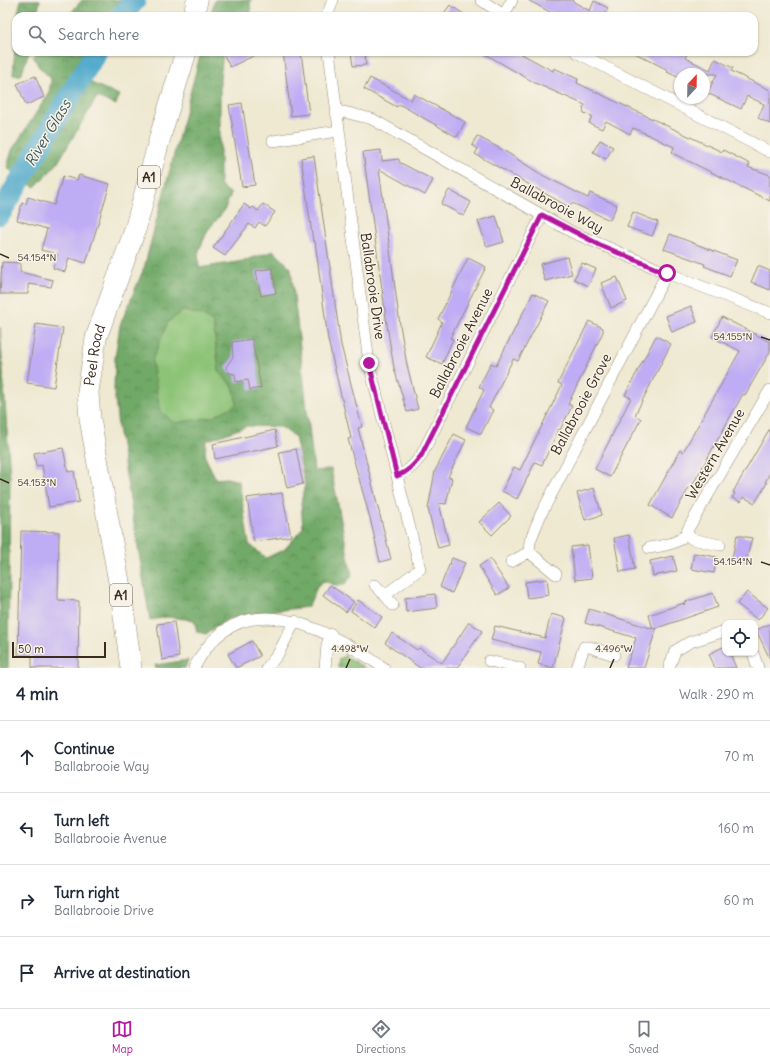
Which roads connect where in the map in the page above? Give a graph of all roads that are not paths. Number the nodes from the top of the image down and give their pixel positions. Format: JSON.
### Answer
{"nodes":[{"id":1,"x":196,"y":0,"type":"edge"},
{"id":2,"x":333,"y":0,"type":"edge"},
{"id":3,"x":481,"y":0,"type":"edge"},
{"id":4,"x":512,"y":0,"type":"edge"},
{"id":5,"x":194,"y":12,"type":"edge"},
{"id":6,"x":328,"y":12,"type":"edge"},
{"id":7,"x":499,"y":12,"type":"edge"},
{"id":8,"x":507,"y":12,"type":"edge"},
{"id":9,"x":185,"y":56,"type":"edge"},
{"id":10,"x":329,"y":56,"type":"edge"},
{"id":11,"x":584,"y":56,"type":"edge"},
{"id":12,"x":336,"y":113,"type":"junction"},
{"id":13,"x":338,"y":131,"type":"junction"},
{"id":14,"x":273,"y":141,"type":"dead end"},
{"id":15,"x":770,"y":152,"type":"edge"},
{"id":16,"x":542,"y":215,"type":"junction"},
{"id":17,"x":667,"y":273,"type":"junction"},
{"id":18,"x":770,"y":313,"type":"edge"},
{"id":19,"x":770,"y":390,"type":"edge"},
{"id":20,"x":397,"y":476,"type":"junction"},
{"id":21,"x":687,"y":534,"type":"junction"},
{"id":22,"x":720,"y":545,"type":"dead end"},
{"id":23,"x":649,"y":548,"type":"dead end"},
{"id":24,"x":529,"y":552,"type":"junction"},
{"id":25,"x":511,"y":562,"type":"dead end"},
{"id":26,"x":556,"y":574,"type":"dead end"},
{"id":27,"x":375,"y":585,"type":"dead end"},
{"id":28,"x":385,"y":596,"type":"junction"},
{"id":29,"x":393,"y":605,"type":"dead end"},
{"id":30,"x":295,"y":621,"type":"junction"},
{"id":31,"x":722,"y":632,"type":"edge"},
{"id":32,"x":330,"y":634,"type":"junction"},
{"id":33,"x":614,"y":655,"type":"dead end"},
{"id":34,"x":754,"y":656,"type":"edge"},
{"id":35,"x":489,"y":661,"type":"dead end"},
{"id":36,"x":132,"y":668,"type":"edge"},
{"id":37,"x":194,"y":668,"type":"edge"},
{"id":38,"x":267,"y":668,"type":"edge"},
{"id":39,"x":326,"y":668,"type":"edge"},
{"id":40,"x":384,"y":668,"type":"edge"},
{"id":41,"x":520,"y":668,"type":"edge"},
{"id":42,"x":577,"y":668,"type":"edge"},
{"id":43,"x":669,"y":668,"type":"edge"},
{"id":44,"x":758,"y":668,"type":"edge"}],
"edges":[{"from":1,"to":5,"type":"highway"},
{"from":2,"to":6,"type":"street"},
{"from":3,"to":7,"type":"street"},
{"from":4,"to":8,"type":"street"},
{"from":9,"to":36,"type":"highway","name":"Peel Road","number":"A1"},
{"from":10,"to":12,"type":"street","name":"Ballabrooie Drive"},
{"from":11,"to":15,"type":"street"},
{"from":12,"to":13,"type":"street","name":"Ballabrooie Drive"},
{"from":12,"to":16,"type":"street","name":"Ballabrooie Way"},
{"from":13,"to":14,"type":"street"},
{"from":13,"to":20,"type":"street","name":"Ballabrooie Drive"},
{"from":16,"to":17,"type":"street","name":"Ballabrooie Way"},
{"from":16,"to":20,"type":"street","name":"Ballabrooie Avenue"},
{"from":17,"to":18,"type":"street","name":"Ballabrooie Way"},
{"from":17,"to":24,"type":"street","name":"Ballabrooie Grove"},
{"from":19,"to":21,"type":"street","name":"Western Avenue"},
{"from":20,"to":28,"type":"street","name":"Ballabrooie Drive"},
{"from":21,"to":22,"type":"street"},
{"from":21,"to":23,"type":"street"},
{"from":24,"to":25,"type":"street"},
{"from":24,"to":26,"type":"street"},
{"from":27,"to":28,"type":"street"},
{"from":28,"to":29,"type":"street"},
{"from":30,"to":32,"type":"street"},
{"from":30,"to":37,"type":"street"},
{"from":30,"to":38,"type":"street"},
{"from":31,"to":43,"type":"street"},
{"from":32,"to":39,"type":"street"},
{"from":32,"to":40,"type":"street"},
{"from":33,"to":42,"type":"street"},
{"from":34,"to":44,"type":"street"},
{"from":35,"to":41,"type":"street"}]}
